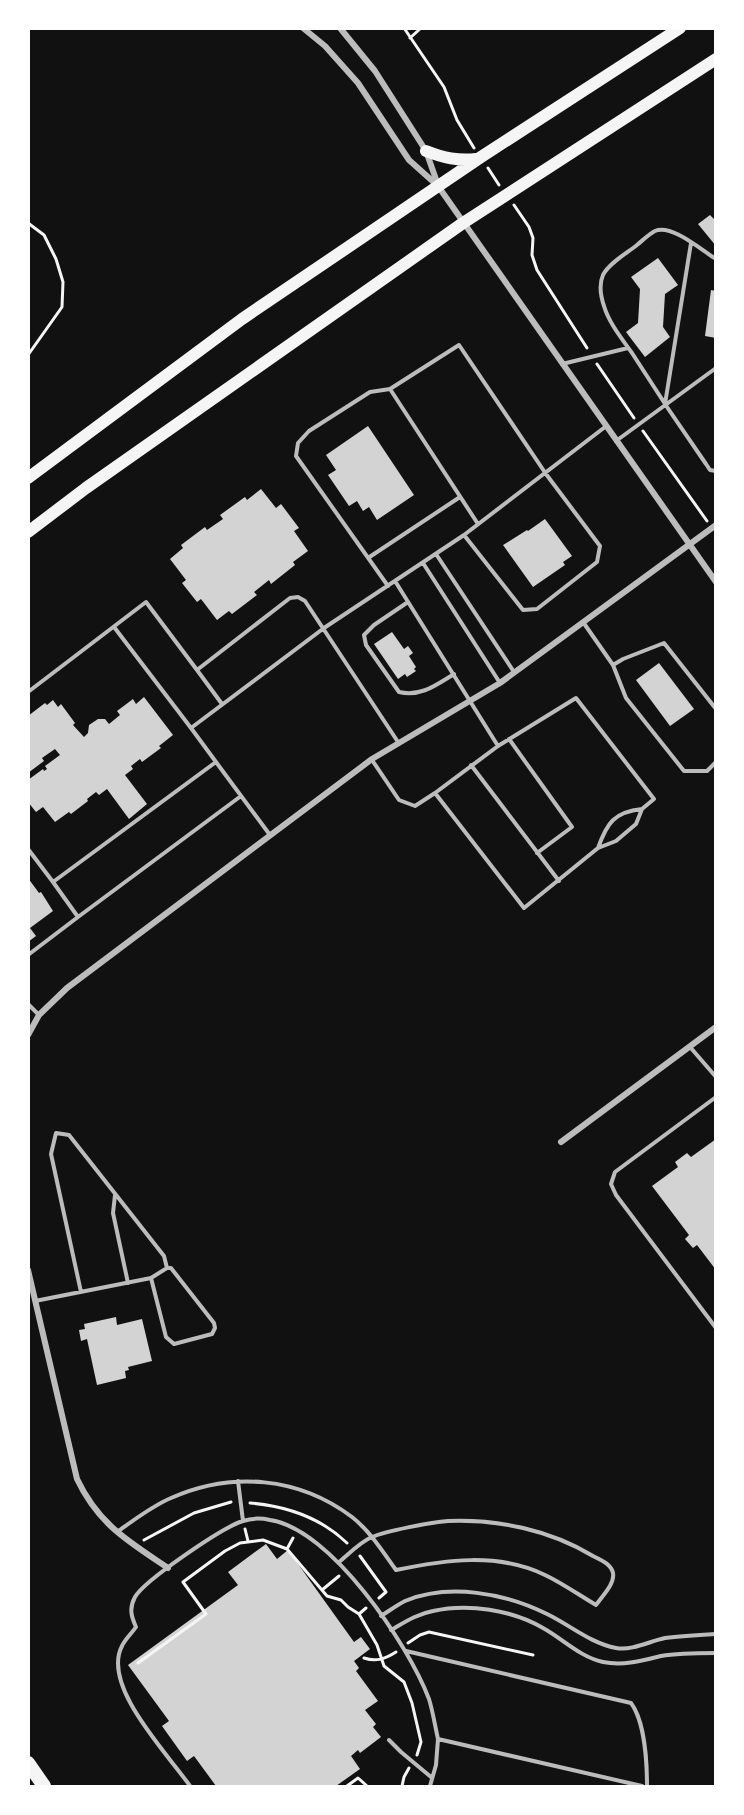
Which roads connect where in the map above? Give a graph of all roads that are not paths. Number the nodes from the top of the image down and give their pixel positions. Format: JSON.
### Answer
{"nodes":[{"id":1,"x":303,"y":28,"type":"edge"},
{"id":2,"x":340,"y":28,"type":"edge"},
{"id":3,"x":680,"y":28,"type":"edge"},
{"id":4,"x":716,"y":59,"type":"edge"},
{"id":5,"x":426,"y":151,"type":"junction"},
{"id":6,"x":479,"y":158,"type":"junction"},
{"id":7,"x":438,"y":186,"type":"junction"},
{"id":8,"x":462,"y":223,"type":"junction"},
{"id":9,"x":691,"y":243,"type":"junction"},
{"id":10,"x":716,"y":259,"type":"edge"},
{"id":11,"x":628,"y":348,"type":"junction"},
{"id":12,"x":561,"y":364,"type":"junction"},
{"id":13,"x":716,"y":368,"type":"edge"},
{"id":14,"x":390,"y":389,"type":"junction"},
{"id":15,"x":665,"y":405,"type":"junction"},
{"id":16,"x":605,"y":427,"type":"junction"},
{"id":17,"x":615,"y":441,"type":"junction"},
{"id":18,"x":716,"y":471,"type":"edge"},
{"id":19,"x":546,"y":474,"type":"junction"},
{"id":20,"x":28,"y":478,"type":"edge"},
{"id":21,"x":460,"y":497,"type":"junction"},
{"id":22,"x":478,"y":524,"type":"junction"},
{"id":23,"x":716,"y":525,"type":"edge"},
{"id":24,"x":28,"y":532,"type":"edge"},
{"id":25,"x":464,"y":535,"type":"junction"},
{"id":26,"x":688,"y":545,"type":"junction"},
{"id":27,"x":436,"y":554,"type":"junction"},
{"id":28,"x":368,"y":558,"type":"junction"},
{"id":29,"x":423,"y":563,"type":"junction"},
{"id":30,"x":395,"y":581,"type":"junction"},
{"id":31,"x":716,"y":582,"type":"edge"},
{"id":32,"x":388,"y":586,"type":"junction"},
{"id":33,"x":408,"y":602,"type":"junction"},
{"id":34,"x":583,"y":622,"type":"junction"},
{"id":35,"x":114,"y":627,"type":"junction"},
{"id":36,"x":324,"y":628,"type":"junction"},
{"id":37,"x":613,"y":665,"type":"junction"},
{"id":38,"x":196,"y":670,"type":"junction"},
{"id":39,"x":514,"y":672,"type":"junction"},
{"id":40,"x":454,"y":674,"type":"junction"},
{"id":41,"x":500,"y":682,"type":"junction"},
{"id":42,"x":28,"y":692,"type":"edge"},
{"id":43,"x":469,"y":699,"type":"junction"},
{"id":44,"x":222,"y":704,"type":"junction"},
{"id":45,"x":716,"y":709,"type":"edge"},
{"id":46,"x":191,"y":728,"type":"junction"},
{"id":47,"x":508,"y":739,"type":"junction"},
{"id":48,"x":398,"y":742,"type":"junction"},
{"id":49,"x":498,"y":746,"type":"junction"},
{"id":50,"x":372,"y":759,"type":"junction"},
{"id":51,"x":216,"y":762,"type":"junction"},
{"id":52,"x":716,"y":762,"type":"edge"},
{"id":53,"x":471,"y":765,"type":"junction"},
{"id":54,"x":435,"y":793,"type":"junction"},
{"id":55,"x":241,"y":796,"type":"junction"},
{"id":56,"x":642,"y":809,"type":"junction"},
{"id":57,"x":270,"y":835,"type":"junction"},
{"id":58,"x":28,"y":849,"type":"edge"},
{"id":59,"x":598,"y":849,"type":"junction"},
{"id":60,"x":537,"y":853,"type":"junction"},
{"id":61,"x":559,"y":881,"type":"junction"},
{"id":62,"x":54,"y":882,"type":"junction"},
{"id":63,"x":78,"y":917,"type":"junction"},
{"id":64,"x":28,"y":955,"type":"edge"},
{"id":65,"x":28,"y":1004,"type":"edge"},
{"id":66,"x":39,"y":1015,"type":"junction"},
{"id":67,"x":716,"y":1027,"type":"edge"},
{"id":68,"x":28,"y":1035,"type":"edge"},
{"id":69,"x":690,"y":1046,"type":"junction"},
{"id":70,"x":716,"y":1077,"type":"edge"},
{"id":71,"x":716,"y":1097,"type":"edge"},
{"id":72,"x":561,"y":1142,"type":"dead end"},
{"id":73,"x":116,"y":1194,"type":"junction"},
{"id":74,"x":167,"y":1268,"type":"junction"},
{"id":75,"x":28,"y":1270,"type":"edge"},
{"id":76,"x":151,"y":1278,"type":"junction"},
{"id":77,"x":128,"y":1283,"type":"junction"},
{"id":78,"x":81,"y":1292,"type":"junction"},
{"id":79,"x":35,"y":1301,"type":"junction"},
{"id":80,"x":716,"y":1328,"type":"edge"},
{"id":81,"x":238,"y":1482,"type":"junction"},
{"id":82,"x":243,"y":1521,"type":"junction"},
{"id":83,"x":116,"y":1532,"type":"junction"},
{"id":84,"x":372,"y":1537,"type":"junction"},
{"id":85,"x":339,"y":1562,"type":"junction"},
{"id":86,"x":168,"y":1568,"type":"junction"},
{"id":87,"x":381,"y":1616,"type":"junction"},
{"id":88,"x":391,"y":1630,"type":"junction"},
{"id":89,"x":716,"y":1634,"type":"edge"},
{"id":90,"x":404,"y":1649,"type":"junction"},
{"id":91,"x":716,"y":1653,"type":"edge"},
{"id":92,"x":438,"y":1739,"type":"junction"},
{"id":93,"x":389,"y":1740,"type":"dead end"},
{"id":94,"x":28,"y":1763,"type":"edge"},
{"id":95,"x":431,"y":1777,"type":"junction"},
{"id":96,"x":44,"y":1786,"type":"edge"},
{"id":97,"x":190,"y":1786,"type":"edge"},
{"id":98,"x":430,"y":1786,"type":"edge"},
{"id":99,"x":642,"y":1786,"type":"edge"},
{"id":100,"x":647,"y":1786,"type":"edge"}],
"edges":[{"from":1,"to":7,"type":"street"},
{"from":2,"to":5,"type":"street"},
{"from":3,"to":6,"type":"main road"},
{"from":4,"to":8,"type":"main road"},
{"from":5,"to":6,"type":"main road"},
{"from":5,"to":7,"type":"street"},
{"from":6,"to":7,"type":"main road"},
{"from":7,"to":8,"type":"street"},
{"from":7,"to":20,"type":"main road"},
{"from":8,"to":12,"type":"street"},
{"from":8,"to":24,"type":"main road"},
{"from":9,"to":10,"type":"lane"},
{"from":9,"to":11,"type":"lane"},
{"from":9,"to":15,"type":"lane"},
{"from":11,"to":12,"type":"lane"},
{"from":11,"to":15,"type":"lane"},
{"from":12,"to":16,"type":"street"},
{"from":13,"to":15,"type":"lane"},
{"from":14,"to":19,"type":"lane"},
{"from":14,"to":21,"type":"lane"},
{"from":14,"to":28,"type":"lane"},
{"from":15,"to":17,"type":"lane"},
{"from":15,"to":18,"type":"lane"},
{"from":16,"to":17,"type":"street"},
{"from":16,"to":19,"type":"lane"},
{"from":17,"to":26,"type":"street"},
{"from":19,"to":22,"type":"lane"},
{"from":19,"to":25,"type":"lane"},
{"from":21,"to":22,"type":"lane"},
{"from":21,"to":28,"type":"lane"},
{"from":22,"to":25,"type":"lane"},
{"from":23,"to":26,"type":"street"},
{"from":25,"to":27,"type":"lane"},
{"from":26,"to":31,"type":"street"},
{"from":26,"to":34,"type":"street"},
{"from":27,"to":29,"type":"lane"},
{"from":27,"to":39,"type":"lane"},
{"from":28,"to":32,"type":"lane"},
{"from":29,"to":30,"type":"lane"},
{"from":29,"to":41,"type":"lane"},
{"from":30,"to":32,"type":"lane"},
{"from":30,"to":33,"type":"lane"},
{"from":32,"to":36,"type":"lane"},
{"from":33,"to":40,"type":"lane"},
{"from":33,"to":40,"type":"lane"},
{"from":34,"to":37,"type":"lane"},
{"from":34,"to":39,"type":"street"},
{"from":35,"to":38,"type":"lane"},
{"from":35,"to":42,"type":"lane"},
{"from":35,"to":46,"type":"lane"},
{"from":36,"to":38,"type":"lane"},
{"from":36,"to":44,"type":"lane"},
{"from":36,"to":48,"type":"lane"},
{"from":37,"to":45,"type":"lane"},
{"from":37,"to":52,"type":"lane"},
{"from":38,"to":44,"type":"lane"},
{"from":39,"to":41,"type":"street"},
{"from":40,"to":43,"type":"lane"},
{"from":41,"to":43,"type":"street"},
{"from":43,"to":48,"type":"street"},
{"from":43,"to":49,"type":"lane"},
{"from":44,"to":46,"type":"lane"},
{"from":46,"to":51,"type":"lane"},
{"from":47,"to":49,"type":"lane"},
{"from":47,"to":56,"type":"lane"},
{"from":47,"to":60,"type":"lane"},
{"from":48,"to":50,"type":"street"},
{"from":49,"to":53,"type":"lane"},
{"from":50,"to":54,"type":"lane"},
{"from":50,"to":57,"type":"street"},
{"from":51,"to":55,"type":"lane"},
{"from":51,"to":62,"type":"lane"},
{"from":53,"to":54,"type":"lane"},
{"from":53,"to":60,"type":"lane"},
{"from":54,"to":61,"type":"lane"},
{"from":55,"to":57,"type":"lane"},
{"from":55,"to":63,"type":"lane"},
{"from":56,"to":59,"type":"lane"},
{"from":56,"to":59,"type":"lane"},
{"from":57,"to":66,"type":"street"},
{"from":58,"to":62,"type":"lane"},
{"from":59,"to":61,"type":"lane"},
{"from":60,"to":61,"type":"lane"},
{"from":62,"to":63,"type":"lane"},
{"from":63,"to":64,"type":"lane"},
{"from":65,"to":66,"type":"lane"},
{"from":66,"to":68,"type":"street"},
{"from":67,"to":69,"type":"street"},
{"from":69,"to":70,"type":"lane"},
{"from":69,"to":72,"type":"street"},
{"from":71,"to":80,"type":"lane"},
{"from":73,"to":74,"type":"lane"},
{"from":73,"to":77,"type":"lane"},
{"from":73,"to":78,"type":"lane"},
{"from":74,"to":76,"type":"lane"},
{"from":74,"to":76,"type":"lane"},
{"from":75,"to":79,"type":"street"},
{"from":76,"to":77,"type":"lane"},
{"from":77,"to":78,"type":"lane"},
{"from":78,"to":79,"type":"lane"},
{"from":79,"to":83,"type":"street"},
{"from":81,"to":82,"type":"lane"},
{"from":81,"to":83,"type":"lane"},
{"from":81,"to":84,"type":"lane"},
{"from":82,"to":85,"type":"lane"},
{"from":82,"to":86,"type":"lane"},
{"from":83,"to":86,"type":"street"},
{"from":84,"to":84,"type":"lane"},
{"from":84,"to":85,"type":"lane"},
{"from":85,"to":87,"type":"lane"},
{"from":86,"to":97,"type":"lane"},
{"from":87,"to":88,"type":"lane"},
{"from":87,"to":89,"type":"lane"},
{"from":88,"to":90,"type":"lane"},
{"from":88,"to":91,"type":"lane"},
{"from":90,"to":92,"type":"lane"},
{"from":90,"to":100,"type":"lane"},
{"from":92,"to":95,"type":"lane"},
{"from":92,"to":99,"type":"lane"},
{"from":93,"to":95,"type":"lane"},
{"from":94,"to":96,"type":"highway"},
{"from":95,"to":98,"type":"lane"}]}
